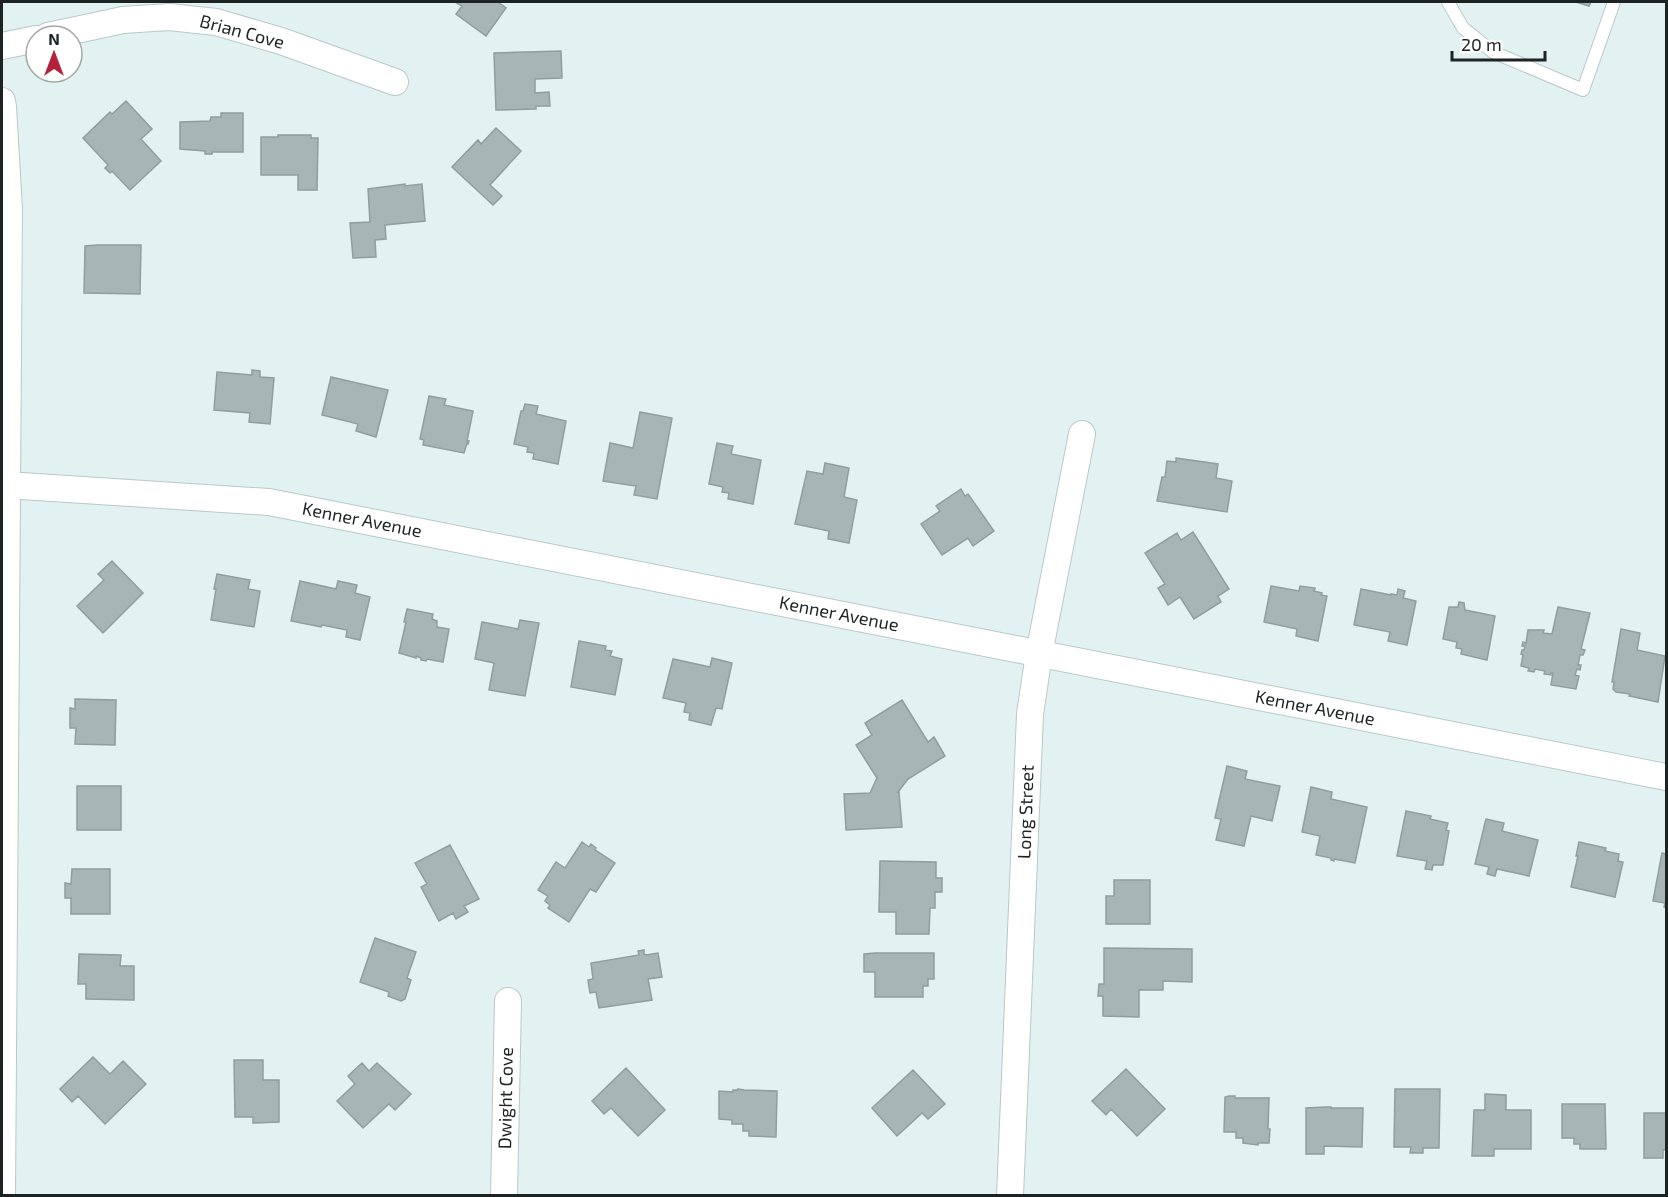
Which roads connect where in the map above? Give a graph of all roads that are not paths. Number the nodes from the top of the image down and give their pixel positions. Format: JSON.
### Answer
{"nodes":[{"id":1,"x":1448,"y":2,"type":"edge"},
{"id":2,"x":1614,"y":2,"type":"edge"},
{"id":3,"x":84,"y":28,"type":"edge"},
{"id":4,"x":24,"y":41,"type":"edge"},
{"id":5,"x":2,"y":46,"type":"edge"},
{"id":6,"x":394,"y":82,"type":"dead end"},
{"id":7,"x":2,"y":100,"type":"edge"},
{"id":8,"x":1082,"y":434,"type":"dead end"},
{"id":9,"x":6,"y":485,"type":"junction"},
{"id":10,"x":1039,"y":654,"type":"junction"},
{"id":11,"x":1666,"y":777,"type":"edge"},
{"id":12,"x":508,"y":1001,"type":"dead end"},
{"id":13,"x":2,"y":1196,"type":"edge"},
{"id":14,"x":504,"y":1196,"type":"edge"},
{"id":15,"x":1010,"y":1196,"type":"edge"}],
"edges":[{"from":1,"to":2,"type":"lane"},
{"from":3,"to":6,"type":"street","name":"Brian Cove"},
{"from":4,"to":5,"type":"street"},
{"from":7,"to":9,"type":"street"},
{"from":8,"to":10,"type":"street","name":"Long Street"},
{"from":9,"to":10,"type":"street","name":"Kenner Avenue"},
{"from":9,"to":13,"type":"street"},
{"from":10,"to":11,"type":"street","name":"Kenner Avenue"},
{"from":10,"to":15,"type":"street","name":"Long Street"},
{"from":12,"to":14,"type":"street","name":"Dwight Cove"}]}
